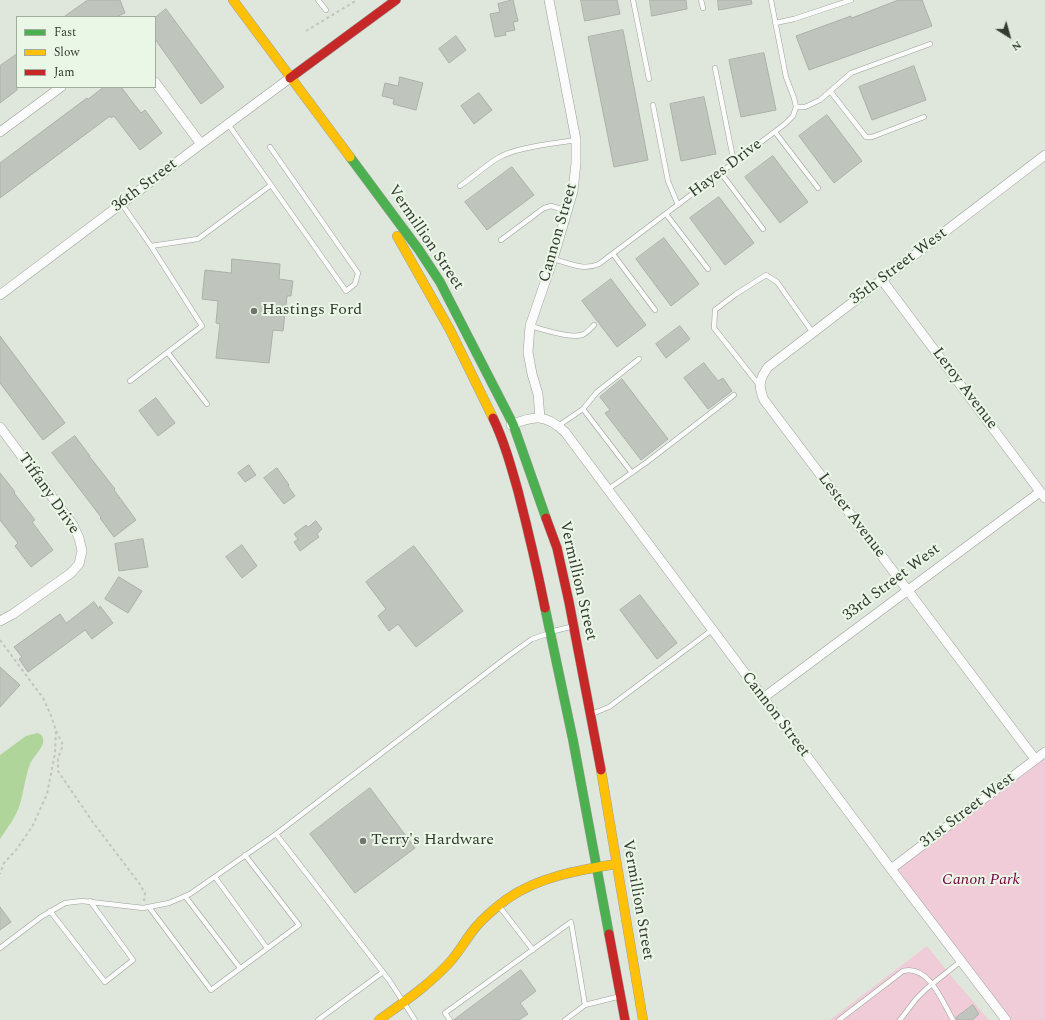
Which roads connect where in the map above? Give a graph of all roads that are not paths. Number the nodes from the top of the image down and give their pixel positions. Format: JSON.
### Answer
{"nodes":[{"id":1,"x":233,"y":0,"type":"edge"},
{"id":2,"x":318,"y":0,"type":"edge"},
{"id":3,"x":396,"y":0,"type":"edge"},
{"id":4,"x":549,"y":0,"type":"edge"},
{"id":5,"x":633,"y":0,"type":"edge"},
{"id":6,"x":702,"y":0,"type":"edge"},
{"id":7,"x":771,"y":0,"type":"edge"},
{"id":8,"x":851,"y":0,"type":"edge"},
{"id":9,"x":840,"y":2,"type":"edge"},
{"id":10,"x":703,"y":8,"type":"dead end"},
{"id":11,"x":326,"y":10,"type":"dead end"},
{"id":12,"x":775,"y":23,"type":"junction"},
{"id":13,"x":930,"y":44,"type":"dead end"},
{"id":14,"x":715,"y":68,"type":"dead end"},
{"id":15,"x":290,"y":78,"type":"junction"},
{"id":16,"x":648,"y":79,"type":"dead end"},
{"id":17,"x":156,"y":83,"type":"edge"},
{"id":18,"x":60,"y":88,"type":"edge"},
{"id":19,"x":830,"y":91,"type":"junction"},
{"id":20,"x":653,"y":105,"type":"dead end"},
{"id":21,"x":796,"y":107,"type":"junction"},
{"id":22,"x":924,"y":117,"type":"dead end"},
{"id":23,"x":228,"y":124,"type":"junction"},
{"id":24,"x":0,"y":132,"type":"edge"},
{"id":25,"x":775,"y":132,"type":"junction"},
{"id":26,"x":576,"y":140,"type":"junction"},
{"id":27,"x":200,"y":144,"type":"junction"},
{"id":28,"x":270,"y":147,"type":"dead end"},
{"id":29,"x":1045,"y":155,"type":"edge"},
{"id":30,"x":734,"y":163,"type":"junction"},
{"id":31,"x":358,"y":169,"type":"junction"},
{"id":32,"x":721,"y":173,"type":"junction"},
{"id":33,"x":271,"y":185,"type":"junction"},
{"id":34,"x":460,"y":186,"type":"dead end"},
{"id":35,"x":818,"y":188,"type":"dead end"},
{"id":36,"x":121,"y":203,"type":"junction"},
{"id":37,"x":678,"y":205,"type":"junction"},
{"id":38,"x":568,"y":211,"type":"junction"},
{"id":39,"x":666,"y":214,"type":"junction"},
{"id":40,"x":763,"y":229,"type":"dead end"},
{"id":41,"x":501,"y":240,"type":"dead end"},
{"id":42,"x":151,"y":246,"type":"junction"},
{"id":43,"x":613,"y":254,"type":"junction"},
{"id":44,"x":553,"y":259,"type":"junction"},
{"id":45,"x":708,"y":269,"type":"dead end"},
{"id":46,"x":882,"y":280,"type":"junction"},
{"id":47,"x":0,"y":295,"type":"edge"},
{"id":48,"x":655,"y":310,"type":"dead end"},
{"id":49,"x":594,"y":325,"type":"dead end"},
{"id":50,"x":530,"y":326,"type":"junction"},
{"id":51,"x":813,"y":333,"type":"junction"},
{"id":52,"x":168,"y":353,"type":"junction"},
{"id":53,"x":640,"y":360,"type":"dead end"},
{"id":54,"x":130,"y":382,"type":"dead end"},
{"id":55,"x":760,"y":385,"type":"junction"},
{"id":56,"x":734,"y":395,"type":"dead end"},
{"id":57,"x":207,"y":404,"type":"dead end"},
{"id":58,"x":583,"y":409,"type":"junction"},
{"id":59,"x":540,"y":418,"type":"junction"},
{"id":60,"x":513,"y":424,"type":"junction"},
{"id":61,"x":558,"y":426,"type":"junction"},
{"id":62,"x":0,"y":427,"type":"edge"},
{"id":63,"x":499,"y":430,"type":"junction"},
{"id":64,"x":632,"y":473,"type":"junction"},
{"id":65,"x":608,"y":490,"type":"junction"},
{"id":66,"x":1042,"y":495,"type":"edge"},
{"id":67,"x":908,"y":591,"type":"junction"},
{"id":68,"x":0,"y":621,"type":"edge"},
{"id":69,"x":573,"y":626,"type":"junction"},
{"id":70,"x":712,"y":630,"type":"junction"},
{"id":71,"x":551,"y":632,"type":"junction"},
{"id":72,"x":762,"y":698,"type":"junction"},
{"id":73,"x":590,"y":714,"type":"junction"},
{"id":74,"x":1045,"y":752,"type":"edge"},
{"id":75,"x":1035,"y":760,"type":"junction"},
{"id":76,"x":276,"y":834,"type":"junction"},
{"id":77,"x":245,"y":855,"type":"junction"},
{"id":78,"x":616,"y":864,"type":"junction"},
{"id":79,"x":596,"y":867,"type":"junction"},
{"id":80,"x":890,"y":869,"type":"junction"},
{"id":81,"x":215,"y":877,"type":"junction"},
{"id":82,"x":185,"y":896,"type":"junction"},
{"id":83,"x":90,"y":901,"type":"junction"},
{"id":84,"x":498,"y":905,"type":"junction"},
{"id":85,"x":148,"y":907,"type":"junction"},
{"id":86,"x":50,"y":910,"type":"junction"},
{"id":87,"x":0,"y":948,"type":"edge"},
{"id":88,"x":267,"y":948,"type":"junction"},
{"id":89,"x":533,"y":950,"type":"junction"},
{"id":90,"x":961,"y":961,"type":"junction"},
{"id":91,"x":240,"y":968,"type":"junction"},
{"id":92,"x":383,"y":972,"type":"junction"},
{"id":93,"x":932,"y":984,"type":"junction"},
{"id":94,"x":621,"y":996,"type":"junction"},
{"id":95,"x":403,"y":1003,"type":"junction"},
{"id":96,"x":585,"y":1005,"type":"junction"},
{"id":97,"x":318,"y":1020,"type":"edge"},
{"id":98,"x":379,"y":1020,"type":"edge"},
{"id":99,"x":415,"y":1020,"type":"edge"},
{"id":100,"x":450,"y":1020,"type":"edge"},
{"id":101,"x":564,"y":1020,"type":"edge"},
{"id":102,"x":625,"y":1020,"type":"edge"},
{"id":103,"x":643,"y":1020,"type":"edge"},
{"id":104,"x":839,"y":1020,"type":"edge"},
{"id":105,"x":900,"y":1020,"type":"edge"},
{"id":106,"x":953,"y":1020,"type":"edge"},
{"id":107,"x":1006,"y":1020,"type":"edge"}],
"edges":[{"from":1,"to":15,"type":"main road","name":"Vermillion Street"},
{"from":2,"to":11,"type":"lane"},
{"from":3,"to":15,"type":"main road"},
{"from":4,"to":26,"type":"street","name":"Cannon Street"},
{"from":5,"to":16,"type":"lane"},
{"from":6,"to":10,"type":"lane"},
{"from":7,"to":12,"type":"lane"},
{"from":8,"to":9,"type":"lane"},
{"from":9,"to":12,"type":"lane"},
{"from":12,"to":21,"type":"lane"},
{"from":13,"to":19,"type":"lane"},
{"from":14,"to":30,"type":"lane"},
{"from":15,"to":23,"type":"street","name":"36th Street"},
{"from":15,"to":31,"type":"main road","name":"Vermillion Street"},
{"from":17,"to":27,"type":"street"},
{"from":18,"to":24,"type":"street"},
{"from":19,"to":21,"type":"lane"},
{"from":19,"to":22,"type":"lane"},
{"from":20,"to":37,"type":"lane"},
{"from":21,"to":25,"type":"lane","name":"Hayes Drive"},
{"from":23,"to":27,"type":"street","name":"36th Street"},
{"from":23,"to":33,"type":"lane"},
{"from":25,"to":30,"type":"lane","name":"Hayes Drive"},
{"from":25,"to":35,"type":"lane"},
{"from":26,"to":34,"type":"lane"},
{"from":26,"to":38,"type":"street","name":"Cannon Street"},
{"from":27,"to":36,"type":"street","name":"36th Street"},
{"from":28,"to":33,"type":"lane"},
{"from":29,"to":46,"type":"street","name":"35th Street West"},
{"from":30,"to":32,"type":"lane","name":"Hayes Drive"},
{"from":31,"to":60,"type":"main road","name":"Vermillion Street"},
{"from":31,"to":63,"type":"main road","name":"Vermillion Street"},
{"from":32,"to":37,"type":"lane","name":"Hayes Drive"},
{"from":32,"to":40,"type":"lane"},
{"from":33,"to":42,"type":"lane"},
{"from":36,"to":42,"type":"lane"},
{"from":36,"to":47,"type":"street","name":"36th Street"},
{"from":37,"to":39,"type":"lane","name":"Hayes Drive"},
{"from":38,"to":41,"type":"lane"},
{"from":38,"to":44,"type":"street","name":"Cannon Street"},
{"from":39,"to":43,"type":"lane","name":"Hayes Drive"},
{"from":39,"to":45,"type":"lane"},
{"from":42,"to":52,"type":"lane"},
{"from":43,"to":44,"type":"lane","name":"Hayes Drive"},
{"from":43,"to":48,"type":"lane"},
{"from":44,"to":50,"type":"street","name":"Cannon Street"},
{"from":46,"to":51,"type":"street","name":"35th Street West"},
{"from":46,"to":66,"type":"street","name":"Leroy Avenue"},
{"from":49,"to":50,"type":"lane"},
{"from":50,"to":59,"type":"street","name":"Cannon Street"},
{"from":51,"to":55,"type":"street","name":"35th Street West"},
{"from":51,"to":55,"type":"lane"},
{"from":52,"to":54,"type":"lane"},
{"from":52,"to":57,"type":"lane"},
{"from":53,"to":58,"type":"lane"},
{"from":55,"to":67,"type":"street","name":"Lester Avenue"},
{"from":56,"to":64,"type":"lane"},
{"from":58,"to":61,"type":"lane"},
{"from":58,"to":64,"type":"lane"},
{"from":59,"to":60,"type":"street"},
{"from":59,"to":61,"type":"street","name":"Cannon Street"},
{"from":60,"to":63,"type":"street"},
{"from":60,"to":69,"type":"main road","name":"Vermillion Street"},
{"from":61,"to":65,"type":"street","name":"Cannon Street"},
{"from":62,"to":68,"type":"street","name":"Tiffany Drive"},
{"from":63,"to":71,"type":"main road","name":"Vermillion Street"},
{"from":64,"to":65,"type":"lane"},
{"from":65,"to":70,"type":"street","name":"Cannon Street"},
{"from":66,"to":67,"type":"street","name":"33rd Street West"},
{"from":67,"to":72,"type":"street","name":"33rd Street West"},
{"from":67,"to":75,"type":"street","name":"Lester Avenue"},
{"from":69,"to":71,"type":"lane"},
{"from":69,"to":73,"type":"main road","name":"Vermillion Street"},
{"from":70,"to":72,"type":"street","name":"Cannon Street"},
{"from":70,"to":73,"type":"lane"},
{"from":71,"to":76,"type":"lane"},
{"from":71,"to":79,"type":"main road","name":"Vermillion Street"},
{"from":72,"to":80,"type":"street","name":"Cannon Street"},
{"from":73,"to":78,"type":"main road","name":"Vermillion Street"},
{"from":74,"to":75,"type":"street","name":"31st Street West"},
{"from":75,"to":80,"type":"street","name":"31st Street West"},
{"from":76,"to":77,"type":"lane"},
{"from":76,"to":92,"type":"lane"},
{"from":77,"to":81,"type":"lane"},
{"from":77,"to":88,"type":"lane"},
{"from":78,"to":79,"type":"main road"},
{"from":78,"to":103,"type":"main road","name":"Vermillion Street"},
{"from":79,"to":84,"type":"main road"},
{"from":79,"to":94,"type":"main road","name":"Vermillion Street"},
{"from":80,"to":90,"type":"street","name":"Cannon Street"},
{"from":81,"to":82,"type":"lane"},
{"from":81,"to":88,"type":"lane"},
{"from":82,"to":85,"type":"lane"},
{"from":82,"to":91,"type":"lane"},
{"from":83,"to":85,"type":"lane"},
{"from":83,"to":86,"type":"lane"},
{"from":83,"to":86,"type":"lane"},
{"from":84,"to":89,"type":"lane"},
{"from":84,"to":95,"type":"main road"},
{"from":85,"to":91,"type":"lane"},
{"from":86,"to":87,"type":"lane"},
{"from":88,"to":91,"type":"lane"},
{"from":89,"to":96,"type":"lane"},
{"from":89,"to":100,"type":"lane"},
{"from":90,"to":93,"type":"lane"},
{"from":90,"to":107,"type":"street","name":"Cannon Street"},
{"from":92,"to":95,"type":"lane"},
{"from":92,"to":97,"type":"lane"},
{"from":93,"to":104,"type":"lane"},
{"from":93,"to":105,"type":"lane"},
{"from":93,"to":106,"type":"lane"},
{"from":94,"to":96,"type":"lane"},
{"from":94,"to":102,"type":"main road","name":"Vermillion Street"},
{"from":95,"to":98,"type":"main road"},
{"from":95,"to":99,"type":"lane"},
{"from":96,"to":101,"type":"lane"}]}
